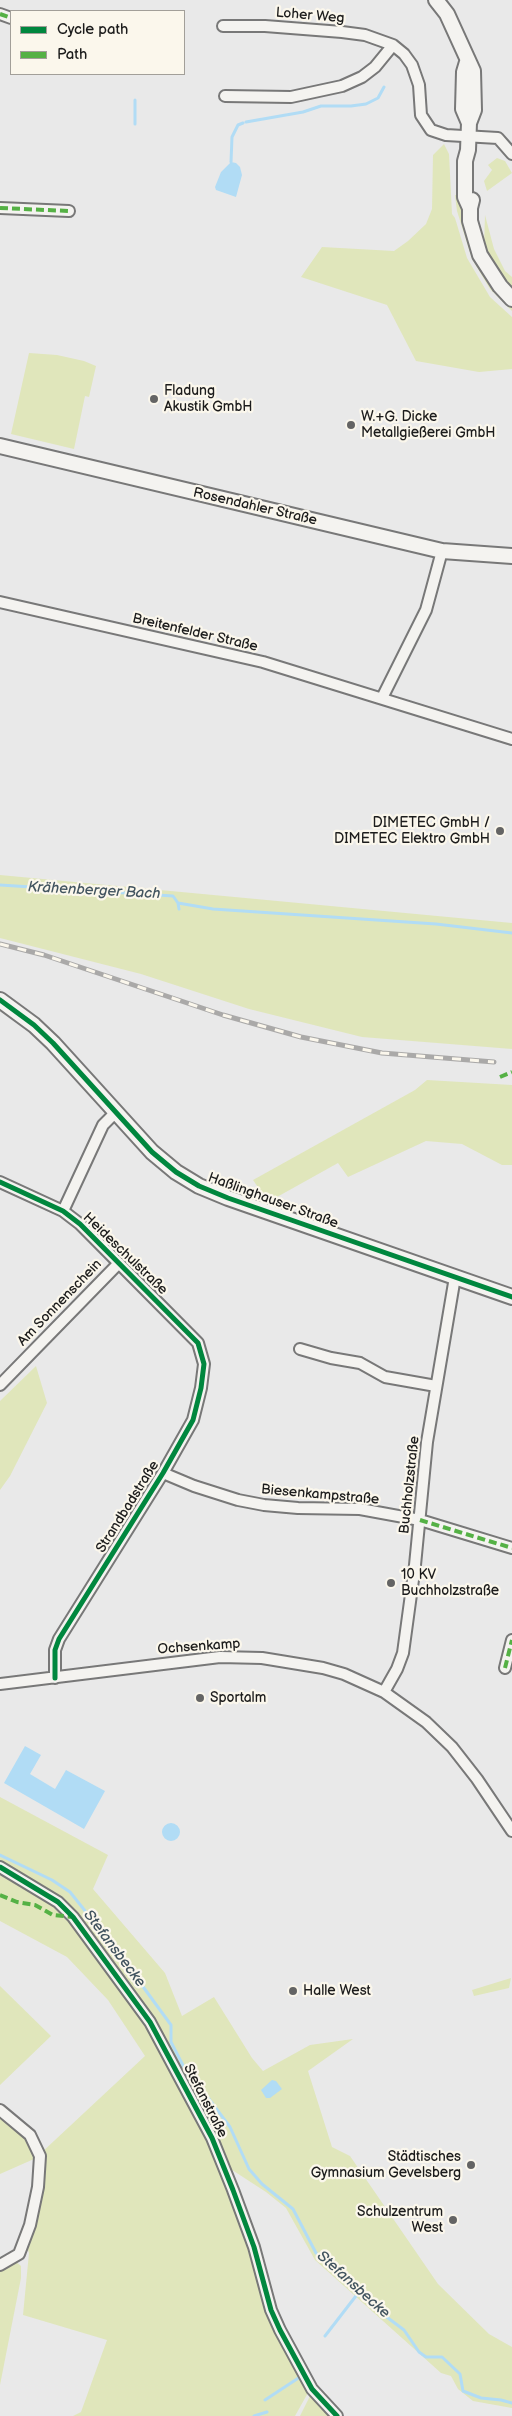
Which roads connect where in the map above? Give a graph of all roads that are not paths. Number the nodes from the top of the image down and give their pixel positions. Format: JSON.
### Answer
{"nodes":[{"id":1,"x":436,"y":0,"type":"edge"},
{"id":2,"x":223,"y":26,"type":"dead end"},
{"id":3,"x":393,"y":45,"type":"junction"},
{"id":4,"x":226,"y":96,"type":"dead end"},
{"id":5,"x":469,"y":130,"type":"junction"},
{"id":6,"x":512,"y":154,"type":"edge"},
{"id":7,"x":0,"y":208,"type":"edge"},
{"id":8,"x":69,"y":211,"type":"dead end"},
{"id":9,"x":512,"y":299,"type":"edge"},
{"id":10,"x":0,"y":446,"type":"edge"},
{"id":11,"x":442,"y":552,"type":"junction"},
{"id":12,"x":512,"y":556,"type":"edge"},
{"id":13,"x":0,"y":602,"type":"edge"},
{"id":14,"x":382,"y":698,"type":"junction"},
{"id":15,"x":512,"y":739,"type":"edge"},
{"id":16,"x":0,"y":1000,"type":"edge"},
{"id":17,"x":115,"y":1113,"type":"junction"},
{"id":18,"x":0,"y":1182,"type":"edge"},
{"id":19,"x":63,"y":1211,"type":"junction"},
{"id":20,"x":119,"y":1262,"type":"junction"},
{"id":21,"x":455,"y":1277,"type":"junction"},
{"id":22,"x":512,"y":1297,"type":"edge"},
{"id":23,"x":198,"y":1343,"type":"joint"},
{"id":24,"x":300,"y":1348,"type":"dead end"},
{"id":25,"x":0,"y":1385,"type":"edge"},
{"id":26,"x":436,"y":1386,"type":"junction"},
{"id":27,"x":163,"y":1473,"type":"junction"},
{"id":28,"x":420,"y":1520,"type":"junction"},
{"id":29,"x":512,"y":1548,"type":"edge"},
{"id":30,"x":512,"y":1640,"type":"edge"},
{"id":31,"x":506,"y":1668,"type":"dead end"},
{"id":32,"x":55,"y":1678,"type":"junction"},
{"id":33,"x":0,"y":1684,"type":"edge"},
{"id":34,"x":384,"y":1692,"type":"junction"},
{"id":35,"x":512,"y":1831,"type":"edge"},
{"id":36,"x":0,"y":1867,"type":"edge"},
{"id":37,"x":0,"y":2110,"type":"edge"},
{"id":38,"x":0,"y":2265,"type":"edge"},
{"id":39,"x":336,"y":2416,"type":"edge"}],
"edges":[{"from":1,"to":5,"type":"main road"},
{"from":2,"to":3,"type":"street","name":"Loher Weg"},
{"from":3,"to":4,"type":"street"},
{"from":3,"to":5,"type":"street","name":"Loher Weg"},
{"from":5,"to":6,"type":"street"},
{"from":5,"to":9,"type":"main road"},
{"from":7,"to":8,"type":"street"},
{"from":10,"to":11,"type":"main road","name":"Rosendahler Straße"},
{"from":11,"to":12,"type":"main road","name":"Rosendahler Straße"},
{"from":11,"to":14,"type":"street"},
{"from":13,"to":14,"type":"street","name":"Breitenfelder Straße"},
{"from":14,"to":15,"type":"street","name":"Breitenfelder Straße"},
{"from":16,"to":17,"type":"main road","name":"Haßlinghauser Straße"},
{"from":17,"to":19,"type":"street"},
{"from":17,"to":21,"type":"main road","name":"Haßlinghauser Straße"},
{"from":18,"to":19,"type":"street","name":"Heideschulstraße"},
{"from":19,"to":20,"type":"street","name":"Heideschulstraße"},
{"from":20,"to":23,"type":"street","name":"Heideschulstraße"},
{"from":20,"to":25,"type":"street","name":"Am Sonnenschein"},
{"from":21,"to":22,"type":"main road","name":"Haßlinghauser Straße"},
{"from":21,"to":26,"type":"street","name":"Buchholzstraße"},
{"from":23,"to":27,"type":"street","name":"Strandbadstraße"},
{"from":24,"to":26,"type":"street"},
{"from":26,"to":28,"type":"street","name":"Buchholzstraße"},
{"from":27,"to":28,"type":"street","name":"Biesenkampstraße"},
{"from":27,"to":32,"type":"street","name":"Strandbadstraße"},
{"from":28,"to":29,"type":"street","name":"Biesenkampstraße"},
{"from":28,"to":34,"type":"street","name":"Buchholzstraße"},
{"from":30,"to":31,"type":"street"},
{"from":32,"to":33,"type":"street","name":"Ochsenkamp"},
{"from":32,"to":34,"type":"street","name":"Ochsenkamp"},
{"from":34,"to":35,"type":"street","name":"Ochsenkamp"},
{"from":36,"to":39,"type":"street","name":"Stefanstraße"},
{"from":37,"to":38,"type":"street"}]}
